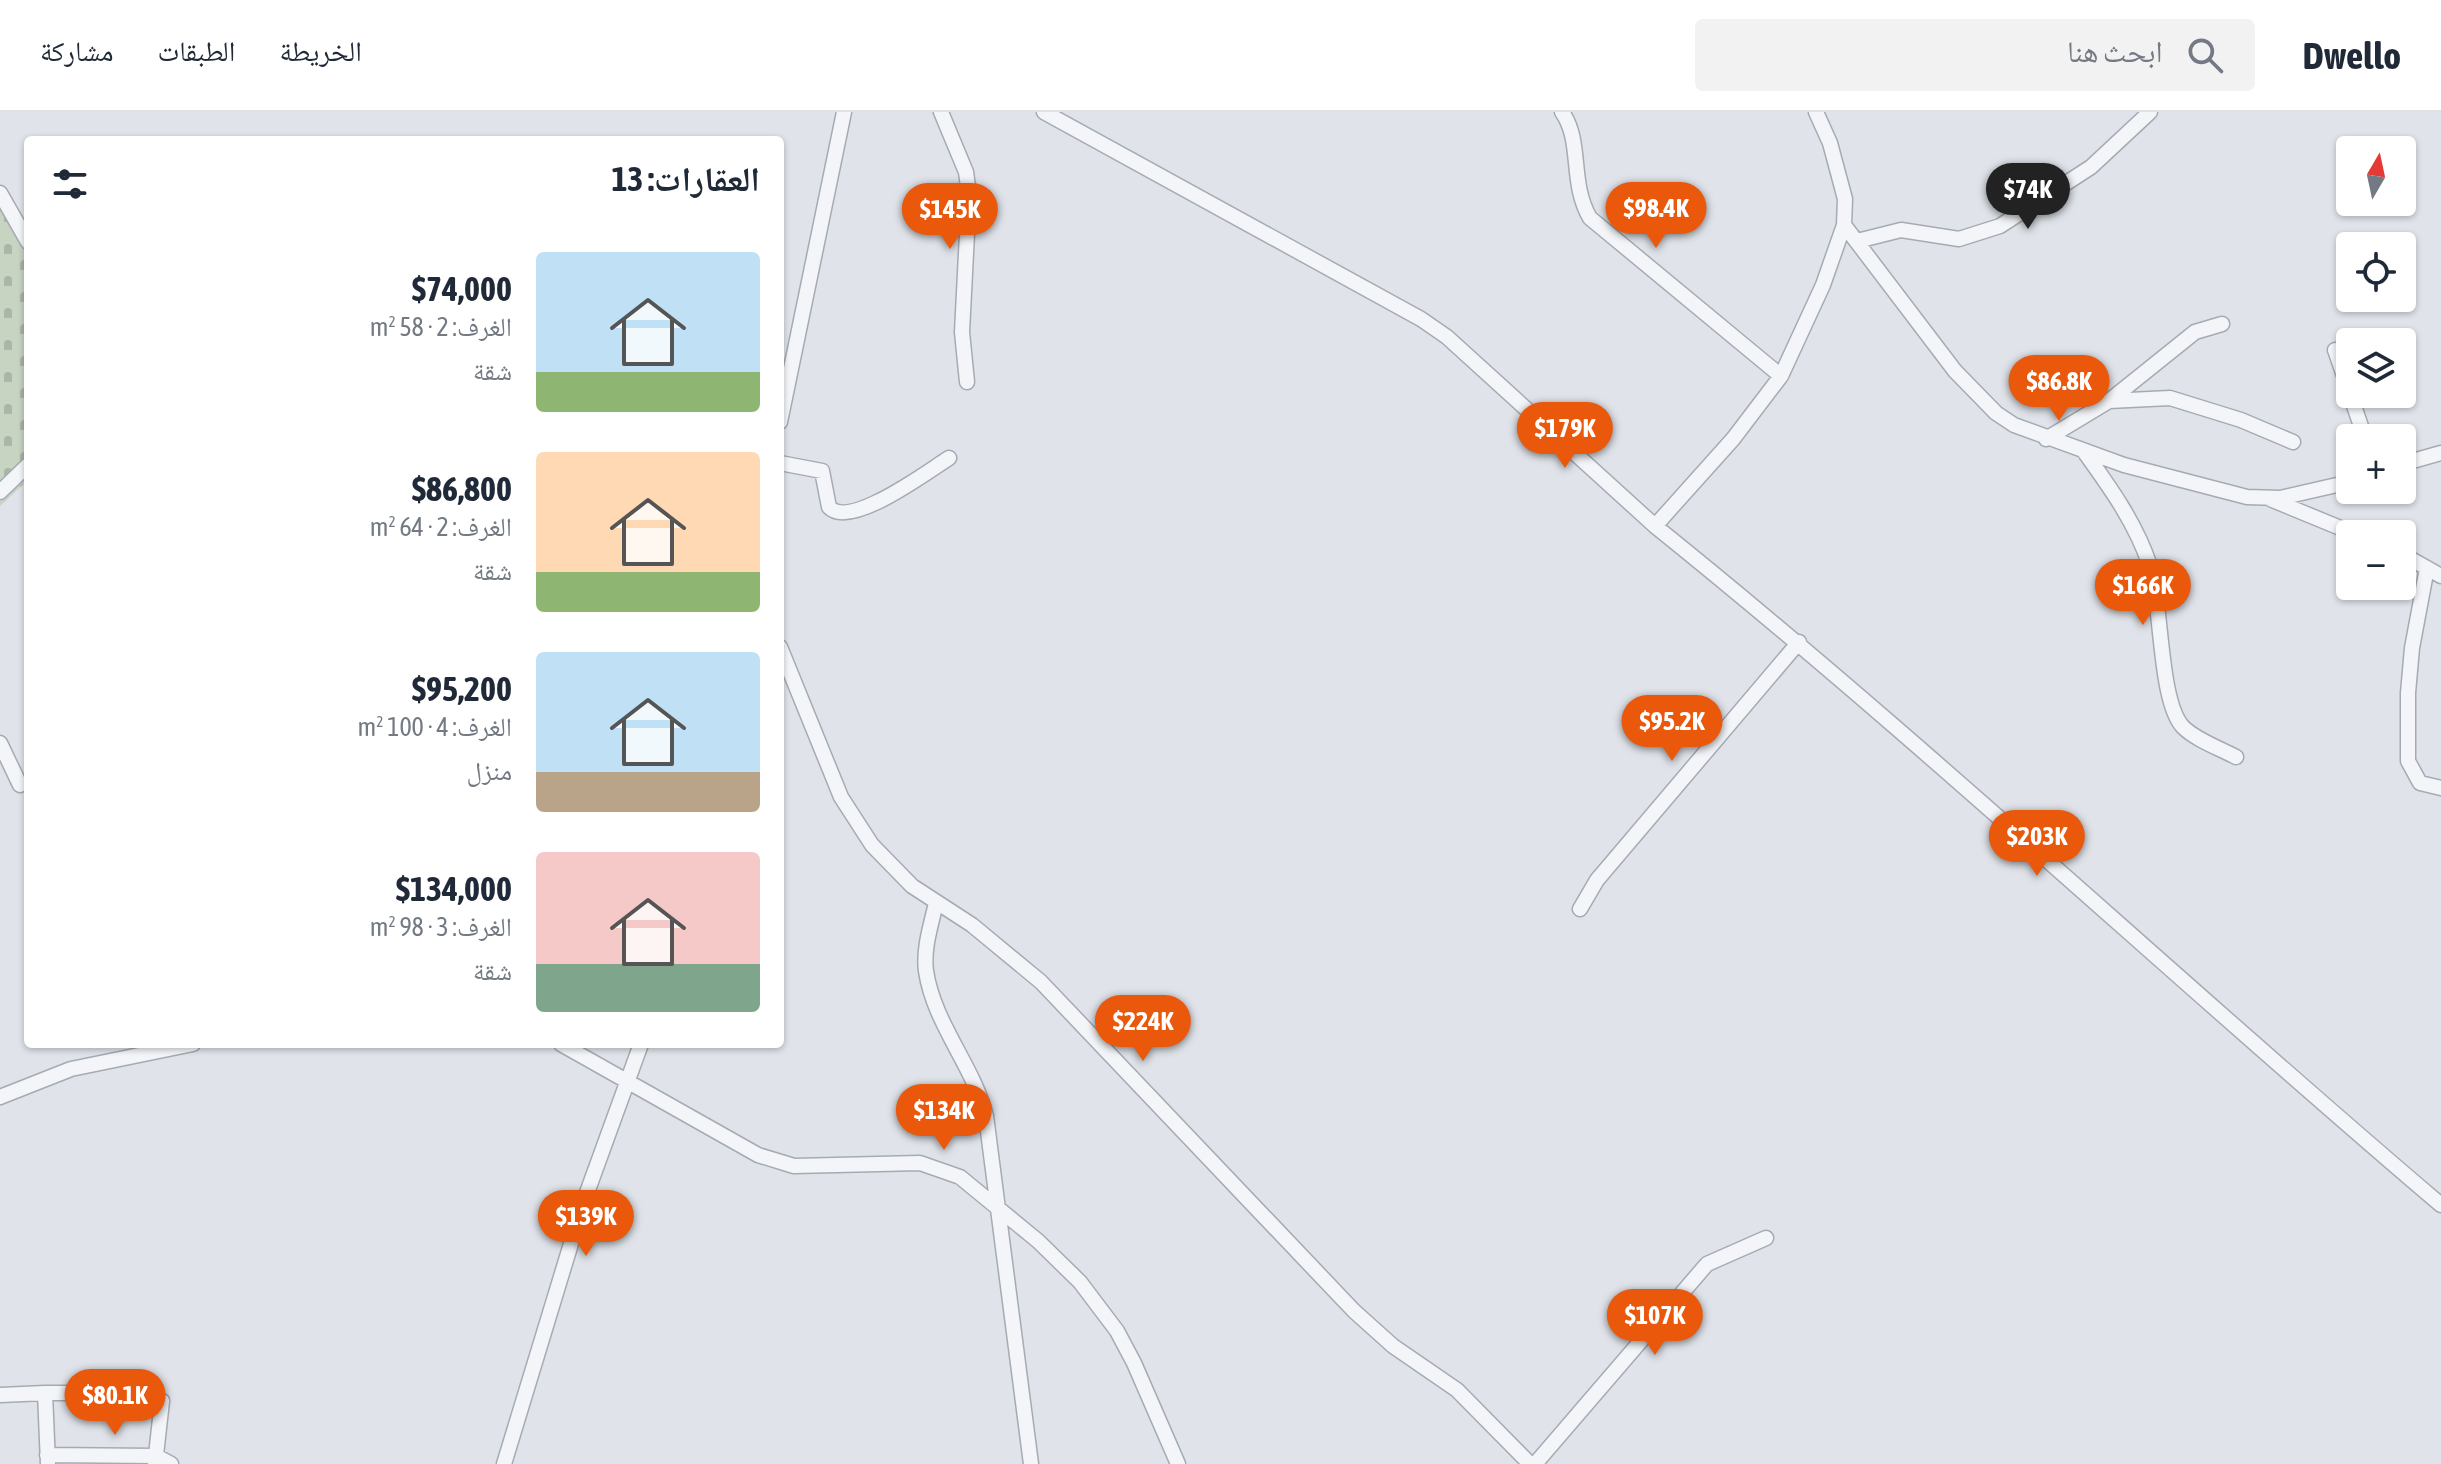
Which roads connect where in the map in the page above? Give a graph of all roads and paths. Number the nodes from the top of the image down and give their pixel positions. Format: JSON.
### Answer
{"nodes":[{"id":1,"x":844,"y":112,"type":"edge"},
{"id":2,"x":941,"y":112,"type":"edge"},
{"id":3,"x":1044,"y":112,"type":"edge"},
{"id":4,"x":1562,"y":112,"type":"edge"},
{"id":5,"x":1816,"y":112,"type":"edge"},
{"id":6,"x":2150,"y":112,"type":"edge"},
{"id":7,"x":0,"y":193,"type":"edge"},
{"id":8,"x":1844,"y":225,"type":"junction"},
{"id":9,"x":24,"y":235,"type":"edge"},
{"id":10,"x":1857,"y":241,"type":"junction"},
{"id":11,"x":2222,"y":324,"type":"dead end"},
{"id":12,"x":2335,"y":350,"type":"dead end"},
{"id":13,"x":2336,"y":353,"type":"edge"},
{"id":14,"x":1781,"y":376,"type":"junction"},
{"id":15,"x":967,"y":382,"type":"dead end"},
{"id":16,"x":2109,"y":401,"type":"junction"},
{"id":17,"x":784,"y":403,"type":"edge"},
{"id":18,"x":2046,"y":439,"type":"junction"},
{"id":19,"x":2293,"y":442,"type":"dead end"},
{"id":20,"x":2082,"y":450,"type":"junction"},
{"id":21,"x":2441,"y":453,"type":"edge"},
{"id":22,"x":949,"y":458,"type":"dead end"},
{"id":23,"x":2416,"y":460,"type":"edge"},
{"id":24,"x":784,"y":464,"type":"edge"},
{"id":25,"x":24,"y":469,"type":"edge"},
{"id":26,"x":2336,"y":485,"type":"edge"},
{"id":27,"x":0,"y":492,"type":"edge"},
{"id":28,"x":2269,"y":499,"type":"junction"},
{"id":29,"x":1655,"y":526,"type":"junction"},
{"id":30,"x":2336,"y":526,"type":"edge"},
{"id":31,"x":2416,"y":562,"type":"edge"},
{"id":32,"x":2427,"y":568,"type":"junction"},
{"id":33,"x":2441,"y":576,"type":"edge"},
{"id":34,"x":1799,"y":642,"type":"junction"},
{"id":35,"x":784,"y":657,"type":"edge"},
{"id":36,"x":0,"y":743,"type":"edge"},
{"id":37,"x":2236,"y":757,"type":"dead end"},
{"id":38,"x":20,"y":785,"type":"dead end"},
{"id":39,"x":2441,"y":788,"type":"edge"},
{"id":40,"x":936,"y":903,"type":"junction"},
{"id":41,"x":1580,"y":909,"type":"dead end"},
{"id":42,"x":173,"y":1048,"type":"edge"},
{"id":43,"x":568,"y":1048,"type":"edge"},
{"id":44,"x":640,"y":1048,"type":"edge"},
{"id":45,"x":630,"y":1081,"type":"junction"},
{"id":46,"x":0,"y":1097,"type":"edge"},
{"id":47,"x":2441,"y":1205,"type":"edge"},
{"id":48,"x":1000,"y":1210,"type":"junction"},
{"id":49,"x":1766,"y":1238,"type":"dead end"},
{"id":50,"x":45,"y":1393,"type":"junction"},
{"id":51,"x":0,"y":1395,"type":"edge"},
{"id":52,"x":48,"y":1460,"type":"edge"},
{"id":53,"x":155,"y":1460,"type":"edge"},
{"id":54,"x":171,"y":1464,"type":"edge"},
{"id":55,"x":504,"y":1464,"type":"edge"},
{"id":56,"x":1031,"y":1464,"type":"edge"},
{"id":57,"x":1178,"y":1464,"type":"edge"},
{"id":58,"x":1532,"y":1464,"type":"edge"}],
"edges":[{"from":1,"to":17,"type":"street"},
{"from":2,"to":15,"type":"street"},
{"from":3,"to":29,"type":"street"},
{"from":4,"to":14,"type":"street"},
{"from":5,"to":8,"type":"street"},
{"from":6,"to":10,"type":"street"},
{"from":7,"to":9,"type":"street"},
{"from":8,"to":10,"type":"street"},
{"from":8,"to":14,"type":"street"},
{"from":10,"to":18,"type":"street"},
{"from":11,"to":16,"type":"street"},
{"from":12,"to":13,"type":"street"},
{"from":14,"to":29,"type":"street"},
{"from":16,"to":18,"type":"street"},
{"from":16,"to":19,"type":"street"},
{"from":18,"to":20,"type":"street"},
{"from":20,"to":28,"type":"street"},
{"from":20,"to":37,"type":"street"},
{"from":21,"to":23,"type":"street"},
{"from":22,"to":24,"type":"street"},
{"from":25,"to":27,"type":"street"},
{"from":26,"to":28,"type":"street"},
{"from":28,"to":30,"type":"street"},
{"from":29,"to":34,"type":"street"},
{"from":31,"to":32,"type":"street"},
{"from":32,"to":33,"type":"street"},
{"from":32,"to":39,"type":"street"},
{"from":34,"to":41,"type":"street"},
{"from":34,"to":47,"type":"street"},
{"from":35,"to":40,"type":"street"},
{"from":36,"to":38,"type":"street"},
{"from":40,"to":48,"type":"street"},
{"from":40,"to":58,"type":"street"},
{"from":42,"to":46,"type":"street"},
{"from":43,"to":45,"type":"street"},
{"from":44,"to":45,"type":"street"},
{"from":45,"to":48,"type":"street"},
{"from":45,"to":55,"type":"street"},
{"from":48,"to":56,"type":"street"},
{"from":48,"to":57,"type":"street"},
{"from":49,"to":58,"type":"street"},
{"from":50,"to":51,"type":"street"},
{"from":50,"to":52,"type":"street"},
{"from":50,"to":53,"type":"street"},
{"from":52,"to":53,"type":"street"},
{"from":53,"to":54,"type":"street"}]}
